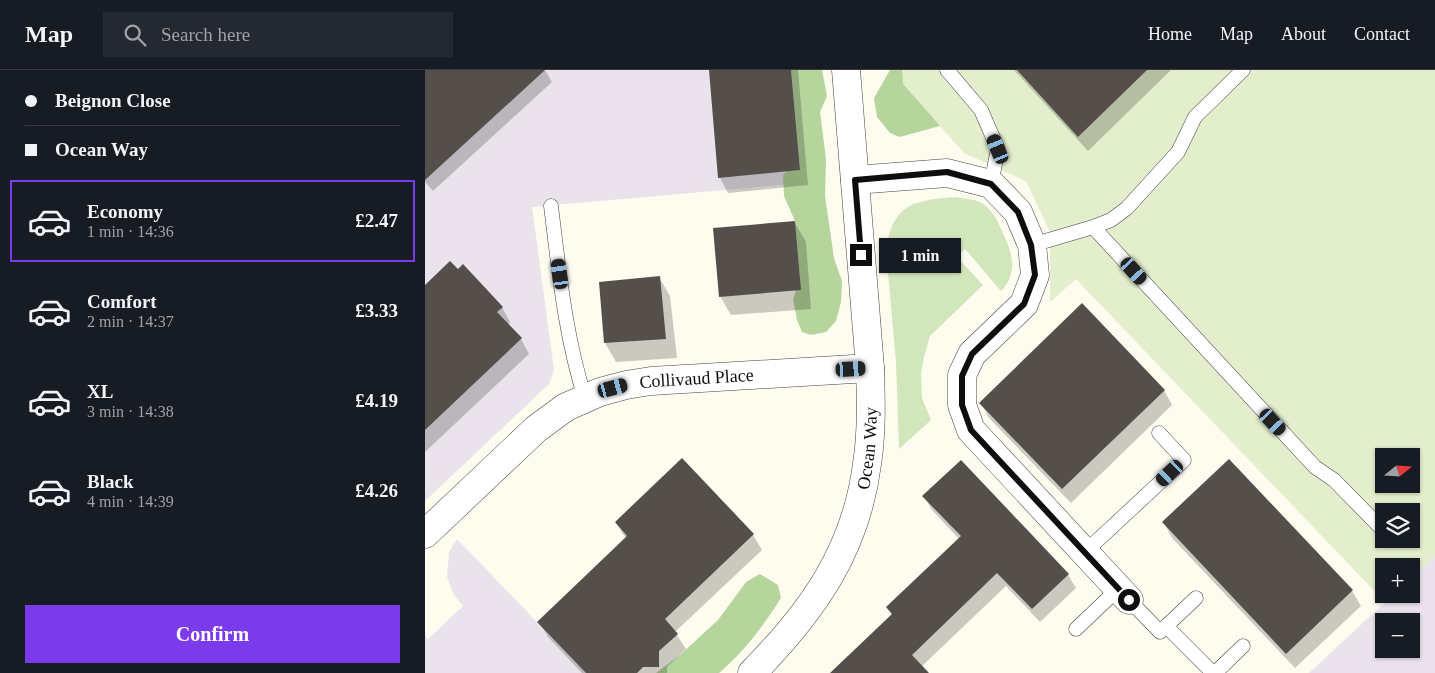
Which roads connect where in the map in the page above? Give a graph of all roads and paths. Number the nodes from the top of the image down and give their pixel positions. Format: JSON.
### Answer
{"nodes":[{"id":1,"x":846,"y":70,"type":"edge"},
{"id":2,"x":947,"y":70,"type":"edge"},
{"id":3,"x":1243,"y":70,"type":"edge"},
{"id":4,"x":855,"y":180,"type":"junction"},
{"id":5,"x":991,"y":184,"type":"junction"},
{"id":6,"x":551,"y":206,"type":"dead end"},
{"id":7,"x":1093,"y":228,"type":"junction"},
{"id":8,"x":1031,"y":245,"type":"junction"},
{"id":9,"x":870,"y":368,"type":"junction"},
{"id":10,"x":585,"y":398,"type":"junction"},
{"id":11,"x":1159,"y":433,"type":"dead end"},
{"id":12,"x":1375,"y":522,"type":"edge"},
{"id":13,"x":425,"y":534,"type":"edge"},
{"id":14,"x":1085,"y":552,"type":"junction"},
{"id":15,"x":1124,"y":594,"type":"junction"},
{"id":16,"x":1196,"y":598,"type":"dead end"},
{"id":17,"x":1167,"y":626,"type":"junction"},
{"id":18,"x":1076,"y":629,"type":"dead end"},
{"id":19,"x":1243,"y":646,"type":"dead end"},
{"id":20,"x":752,"y":673,"type":"edge"},
{"id":21,"x":1214,"y":673,"type":"edge"}],
"edges":[{"from":1,"to":4,"type":"street","name":"Ocean Way"},
{"from":2,"to":5,"type":"lane"},
{"from":3,"to":7,"type":"lane"},
{"from":4,"to":5,"type":"street"},
{"from":4,"to":9,"type":"street","name":"Ocean Way"},
{"from":5,"to":8,"type":"street"},
{"from":6,"to":10,"type":"lane"},
{"from":7,"to":8,"type":"lane"},
{"from":7,"to":12,"type":"lane"},
{"from":8,"to":14,"type":"street"},
{"from":9,"to":10,"type":"street","name":"Collivaud Place"},
{"from":9,"to":20,"type":"street","name":"Ocean Way"},
{"from":10,"to":13,"type":"street","name":"Collivaud Place"},
{"from":11,"to":14,"type":"lane"},
{"from":14,"to":15,"type":"street"},
{"from":15,"to":17,"type":"lane"},
{"from":15,"to":18,"type":"lane"},
{"from":16,"to":17,"type":"lane"},
{"from":17,"to":21,"type":"lane"},
{"from":19,"to":21,"type":"lane"}]}
